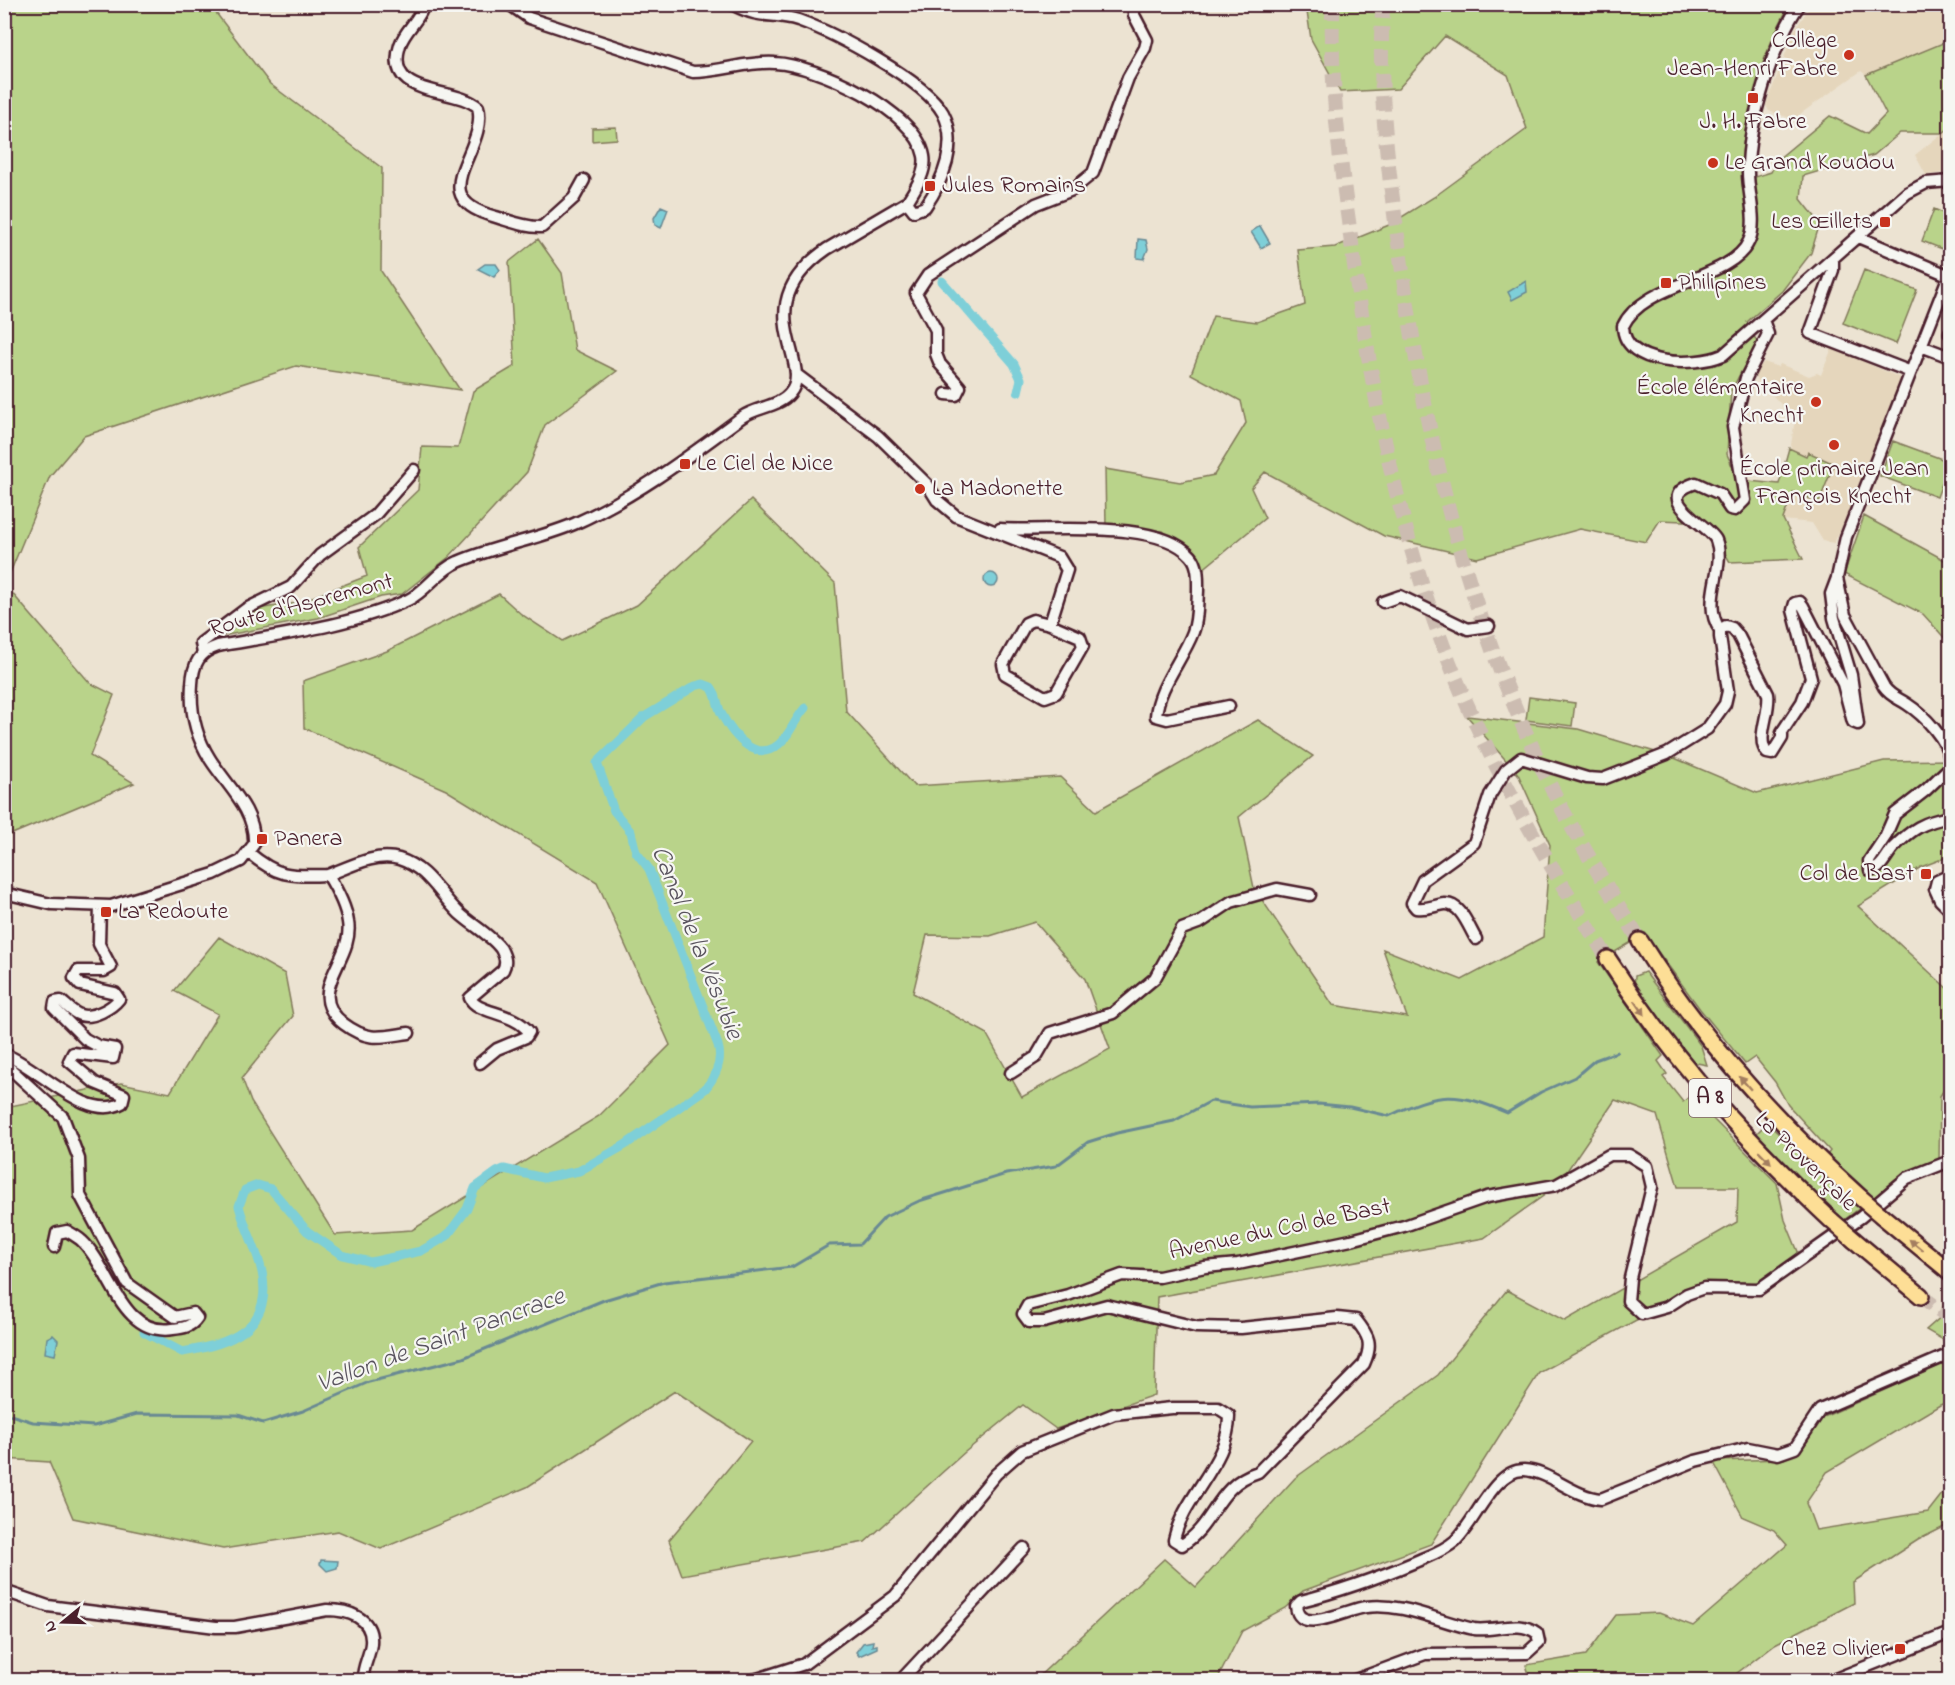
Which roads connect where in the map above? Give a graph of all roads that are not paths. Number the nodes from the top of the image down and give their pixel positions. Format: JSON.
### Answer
{"nodes":[{"id":1,"x":424,"y":4,"type":"edge"},
{"id":2,"x":509,"y":4,"type":"edge"},
{"id":3,"x":732,"y":4,"type":"edge"},
{"id":4,"x":1134,"y":4,"type":"edge"},
{"id":5,"x":1800,"y":4,"type":"edge"},
{"id":6,"x":584,"y":180,"type":"dead end"},
{"id":7,"x":1950,"y":181,"type":"edge"},
{"id":8,"x":907,"y":202,"type":"junction"},
{"id":9,"x":1858,"y":237,"type":"junction"},
{"id":10,"x":1833,"y":258,"type":"junction"},
{"id":11,"x":1949,"y":275,"type":"edge"},
{"id":12,"x":1763,"y":320,"type":"junction"},
{"id":13,"x":1922,"y":346,"type":"junction"},
{"id":14,"x":1950,"y":357,"type":"edge"},
{"id":15,"x":1911,"y":372,"type":"junction"},
{"id":16,"x":797,"y":375,"type":"junction"},
{"id":17,"x":946,"y":394,"type":"dead end"},
{"id":18,"x":414,"y":470,"type":"dead end"},
{"id":19,"x":989,"y":528,"type":"junction"},
{"id":20,"x":1837,"y":578,"type":"junction"},
{"id":21,"x":1383,"y":602,"type":"dead end"},
{"id":22,"x":1050,"y":624,"type":"junction"},
{"id":23,"x":1489,"y":626,"type":"dead end"},
{"id":24,"x":1720,"y":630,"type":"junction"},
{"id":25,"x":203,"y":653,"type":"junction"},
{"id":26,"x":1229,"y":706,"type":"dead end"},
{"id":27,"x":1950,"y":760,"type":"edge"},
{"id":28,"x":1950,"y":767,"type":"edge"},
{"id":29,"x":1950,"y":817,"type":"edge"},
{"id":30,"x":249,"y":854,"type":"junction"},
{"id":31,"x":328,"y":875,"type":"junction"},
{"id":32,"x":1946,"y":876,"type":"edge"},
{"id":33,"x":4,"y":893,"type":"edge"},
{"id":34,"x":1310,"y":895,"type":"dead end"},
{"id":35,"x":100,"y":906,"type":"junction"},
{"id":36,"x":1950,"y":910,"type":"edge"},
{"id":37,"x":1476,"y":939,"type":"dead end"},
{"id":38,"x":1640,"y":941,"type":"tunnel mouth"},
{"id":39,"x":1608,"y":959,"type":"tunnel mouth"},
{"id":40,"x":410,"y":1033,"type":"dead end"},
{"id":41,"x":4,"y":1054,"type":"edge"},
{"id":42,"x":4,"y":1063,"type":"edge"},
{"id":43,"x":480,"y":1063,"type":"dead end"},
{"id":44,"x":1011,"y":1073,"type":"dead end"},
{"id":45,"x":1950,"y":1161,"type":"edge"},
{"id":46,"x":54,"y":1247,"type":"dead end"},
{"id":47,"x":1950,"y":1272,"type":"edge"},
{"id":48,"x":1921,"y":1296,"type":"tunnel mouth"},
{"id":49,"x":1950,"y":1354,"type":"edge"},
{"id":50,"x":1024,"y":1548,"type":"dead end"},
{"id":51,"x":4,"y":1591,"type":"edge"},
{"id":52,"x":1950,"y":1633,"type":"edge"},
{"id":53,"x":363,"y":1680,"type":"edge"},
{"id":54,"x":754,"y":1680,"type":"edge"},
{"id":55,"x":901,"y":1680,"type":"edge"},
{"id":56,"x":1355,"y":1680,"type":"edge"},
{"id":57,"x":1833,"y":1680,"type":"edge"}],
"edges":[{"from":1,"to":6,"type":"street"},
{"from":2,"to":8,"type":"street"},
{"from":3,"to":8,"type":"street"},
{"from":4,"to":17,"type":"street"},
{"from":5,"to":12,"type":"street"},
{"from":7,"to":9,"type":"street"},
{"from":8,"to":16,"type":"street"},
{"from":9,"to":10,"type":"street"},
{"from":9,"to":11,"type":"street"},
{"from":10,"to":12,"type":"street"},
{"from":10,"to":15,"type":"street"},
{"from":11,"to":13,"type":"street"},
{"from":12,"to":24,"type":"street"},
{"from":13,"to":14,"type":"street"},
{"from":13,"to":15,"type":"street"},
{"from":15,"to":20,"type":"street"},
{"from":16,"to":19,"type":"street"},
{"from":16,"to":25,"type":"street","name":"Route d'Aspremont"},
{"from":18,"to":25,"type":"street"},
{"from":19,"to":22,"type":"street"},
{"from":19,"to":26,"type":"street"},
{"from":20,"to":24,"type":"street"},
{"from":20,"to":27,"type":"street"},
{"from":21,"to":23,"type":"street"},
{"from":22,"to":22,"type":"street"},
{"from":24,"to":37,"type":"street"},
{"from":25,"to":30,"type":"street","name":"Route d'Aspremont"},
{"from":28,"to":29,"type":"street"},
{"from":30,"to":31,"type":"street"},
{"from":30,"to":35,"type":"street"},
{"from":31,"to":40,"type":"street"},
{"from":31,"to":43,"type":"street"},
{"from":32,"to":36,"type":"street"},
{"from":33,"to":35,"type":"street"},
{"from":34,"to":44,"type":"street"},
{"from":35,"to":41,"type":"street"},
{"from":47,"to":38,"type":"highway","name":"La Provençale","number":"A 8","one_way":true,"bridge":true},
{"from":39,"to":48,"type":"highway","name":"La Provençale","number":"A 8","one_way":true,"bridge":true},
{"from":42,"to":46,"type":"street"},
{"from":45,"to":54,"type":"street","name":"Avenue du Col de Bast"},
{"from":49,"to":56,"type":"street"},
{"from":50,"to":55,"type":"street"},
{"from":51,"to":53,"type":"street"},
{"from":52,"to":57,"type":"street"}]}
